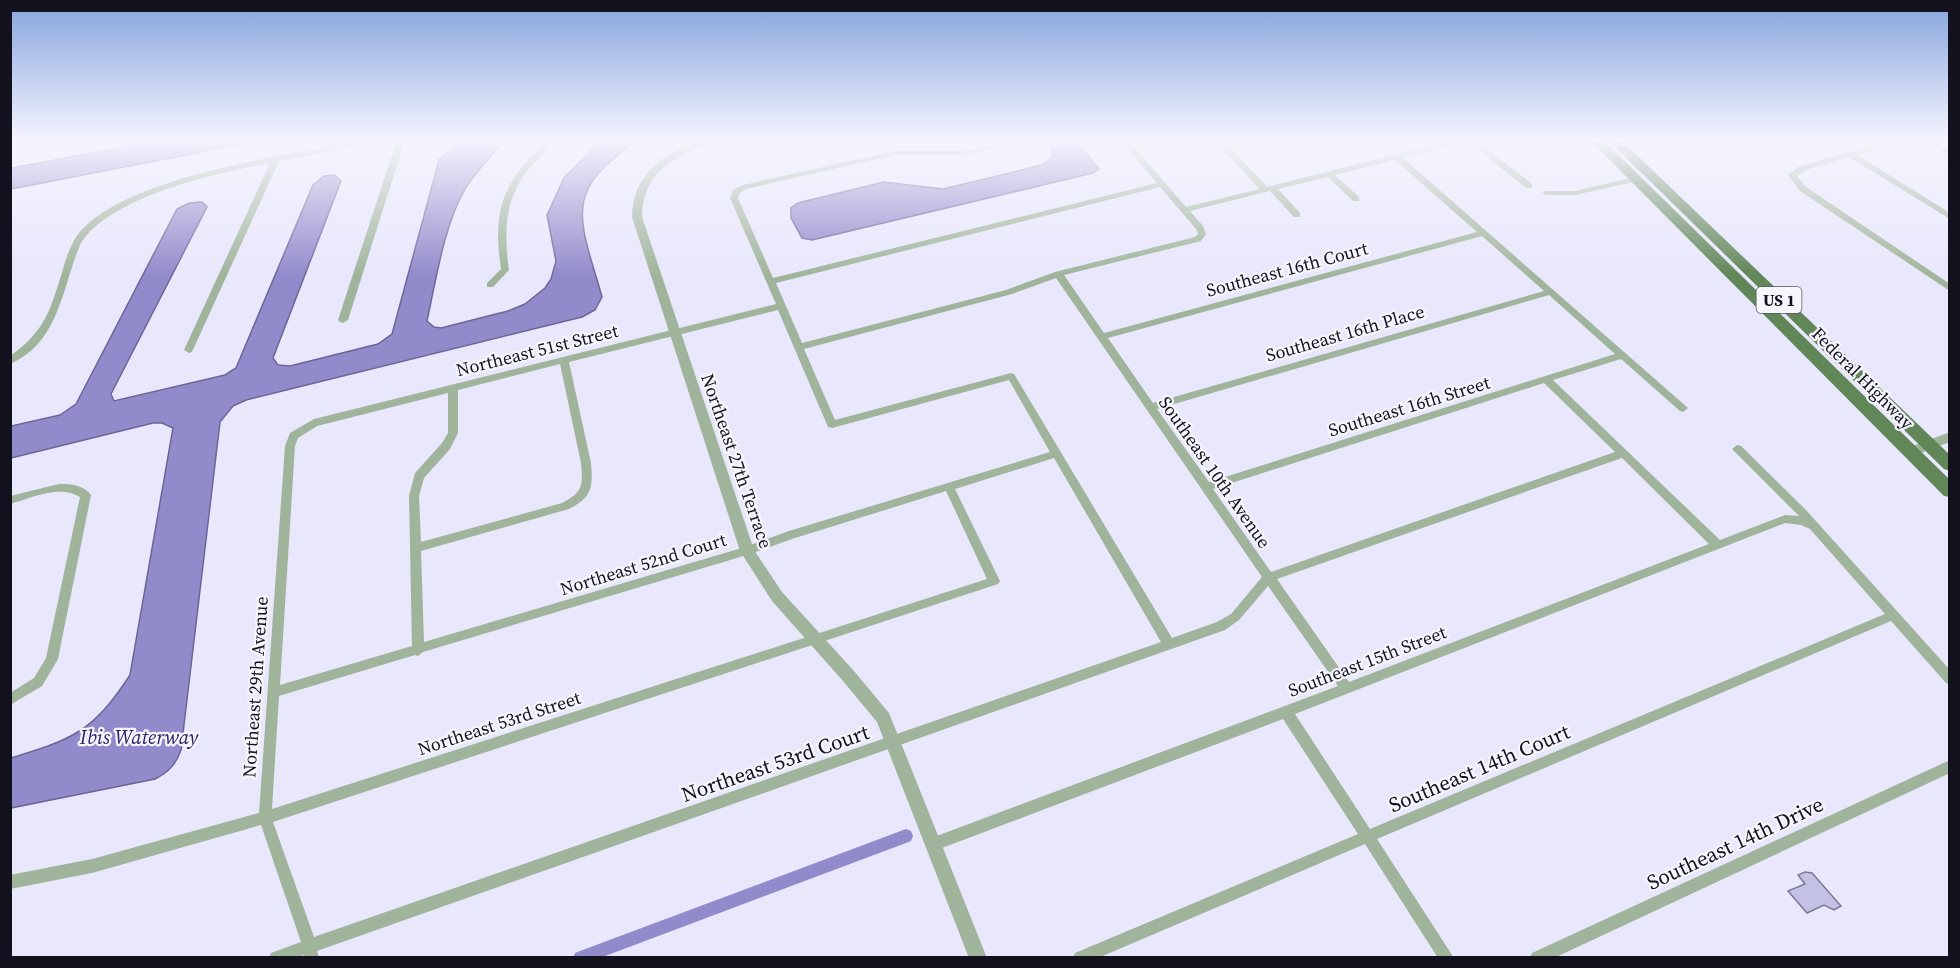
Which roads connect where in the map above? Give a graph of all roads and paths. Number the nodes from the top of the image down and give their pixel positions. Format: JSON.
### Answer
{"nodes":[{"id":1,"x":167,"y":185,"type":"edge"},
{"id":2,"x":264,"y":185,"type":"edge"},
{"id":3,"x":386,"y":185,"type":"edge"},
{"id":4,"x":515,"y":185,"type":"edge"},
{"id":5,"x":644,"y":185,"type":"edge"},
{"id":6,"x":750,"y":185,"type":"edge"},
{"id":7,"x":1157,"y":185,"type":"edge"},
{"id":8,"x":1163,"y":185,"type":"edge"},
{"id":9,"x":1265,"y":185,"type":"edge"},
{"id":10,"x":1285,"y":185,"type":"edge"},
{"id":11,"x":1342,"y":185,"type":"edge"},
{"id":12,"x":1429,"y":185,"type":"edge"},
{"id":13,"x":1609,"y":185,"type":"edge"},
{"id":14,"x":1641,"y":185,"type":"edge"},
{"id":15,"x":1648,"y":185,"type":"edge"},
{"id":16,"x":1661,"y":185,"type":"edge"},
{"id":17,"x":1800,"y":185,"type":"edge"},
{"id":18,"x":1899,"y":185,"type":"edge"},
{"id":19,"x":1269,"y":189,"type":"junction"},
{"id":20,"x":1546,"y":193,"type":"dead end"},
{"id":21,"x":1672,"y":196,"type":"junction"},
{"id":22,"x":1356,"y":199,"type":"dead end"},
{"id":23,"x":1185,"y":210,"type":"junction"},
{"id":24,"x":1298,"y":215,"type":"dead end"},
{"id":25,"x":1950,"y":217,"type":"edge"},
{"id":26,"x":1482,"y":233,"type":"junction"},
{"id":27,"x":1728,"y":271,"type":"junction"},
{"id":28,"x":1058,"y":274,"type":"junction"},
{"id":29,"x":770,"y":282,"type":"junction"},
{"id":30,"x":490,"y":285,"type":"dead end"},
{"id":31,"x":1950,"y":288,"type":"edge"},
{"id":32,"x":1767,"y":289,"type":"junction"},
{"id":33,"x":1549,"y":292,"type":"junction"},
{"id":34,"x":1756,"y":299,"type":"junction"},
{"id":35,"x":780,"y":306,"type":"junction"},
{"id":36,"x":1799,"y":319,"type":"junction"},
{"id":37,"x":343,"y":320,"type":"dead end"},
{"id":38,"x":675,"y":332,"type":"junction"},
{"id":39,"x":1101,"y":337,"type":"junction"},
{"id":40,"x":798,"y":347,"type":"junction"},
{"id":41,"x":189,"y":350,"type":"dead end"},
{"id":42,"x":1622,"y":356,"type":"junction"},
{"id":43,"x":564,"y":360,"type":"junction"},
{"id":44,"x":10,"y":361,"type":"edge"},
{"id":45,"x":1547,"y":380,"type":"junction"},
{"id":46,"x":453,"y":388,"type":"junction"},
{"id":47,"x":1150,"y":407,"type":"junction"},
{"id":48,"x":1683,"y":408,"type":"dead end"},
{"id":49,"x":302,"y":428,"type":"joint"},
{"id":50,"x":1950,"y":437,"type":"edge"},
{"id":51,"x":1928,"y":445,"type":"junction"},
{"id":52,"x":1737,"y":449,"type":"dead end"},
{"id":53,"x":1910,"y":452,"type":"junction"},
{"id":54,"x":1056,"y":454,"type":"junction"},
{"id":55,"x":1622,"y":454,"type":"junction"},
{"id":56,"x":1950,"y":465,"type":"edge"},
{"id":57,"x":1206,"y":486,"type":"junction"},
{"id":58,"x":950,"y":487,"type":"junction"},
{"id":59,"x":1950,"y":490,"type":"edge"},
{"id":60,"x":10,"y":500,"type":"edge"},
{"id":61,"x":1814,"y":526,"type":"junction"},
{"id":62,"x":1719,"y":545,"type":"junction"},
{"id":63,"x":415,"y":548,"type":"junction"},
{"id":64,"x":747,"y":551,"type":"junction"},
{"id":65,"x":1269,"y":577,"type":"junction"},
{"id":66,"x":1894,"y":615,"type":"junction"},
{"id":67,"x":815,"y":640,"type":"junction"},
{"id":68,"x":1169,"y":644,"type":"junction"},
{"id":69,"x":418,"y":651,"type":"junction"},
{"id":70,"x":1950,"y":679,"type":"edge"},
{"id":71,"x":1346,"y":688,"type":"junction"},
{"id":72,"x":273,"y":692,"type":"junction"},
{"id":73,"x":10,"y":700,"type":"edge"},
{"id":74,"x":1286,"y":712,"type":"junction"},
{"id":75,"x":893,"y":742,"type":"junction"},
{"id":76,"x":1950,"y":766,"type":"edge"},
{"id":77,"x":265,"y":818,"type":"junction"},
{"id":78,"x":1368,"y":836,"type":"junction"},
{"id":79,"x":934,"y":844,"type":"junction"},
{"id":80,"x":10,"y":882,"type":"edge"},
{"id":81,"x":311,"y":951,"type":"edge"},
{"id":82,"x":276,"y":957,"type":"edge"},
{"id":83,"x":978,"y":957,"type":"edge"},
{"id":84,"x":1080,"y":957,"type":"edge"},
{"id":85,"x":1447,"y":957,"type":"edge"},
{"id":86,"x":1537,"y":957,"type":"edge"}],
"edges":[{"from":1,"to":44,"type":"street"},
{"from":2,"to":41,"type":"street"},
{"from":3,"to":37,"type":"street"},
{"from":4,"to":30,"type":"street"},
{"from":5,"to":38,"type":"street","name":"Northeast 27th Terrace"},
{"from":6,"to":29,"type":"street"},
{"from":7,"to":29,"type":"street"},
{"from":8,"to":23,"type":"street"},
{"from":9,"to":19,"type":"street"},
{"from":10,"to":19,"type":"street"},
{"from":11,"to":22,"type":"street"},
{"from":12,"to":26,"type":"street"},
{"from":13,"to":20,"type":"street"},
{"from":14,"to":27,"type":"main road","name":"Federal Highway","number":"US 1"},
{"from":15,"to":21,"type":"main road"},
{"from":16,"to":21,"type":"main road","name":"Federal Highway","number":"US 1"},
{"from":17,"to":31,"type":"street"},
{"from":18,"to":25,"type":"street"},
{"from":19,"to":23,"type":"street"},
{"from":19,"to":24,"type":"street"},
{"from":21,"to":32,"type":"main road","name":"Federal Highway","number":"US 1"},
{"from":23,"to":28,"type":"street"},
{"from":26,"to":33,"type":"street"},
{"from":26,"to":39,"type":"street","name":"Southeast 16th Court"},
{"from":27,"to":32,"type":"main road"},
{"from":27,"to":34,"type":"main road","name":"Federal Highway","number":"US 1"},
{"from":28,"to":39,"type":"street","name":"Southeast 10th Avenue"},
{"from":28,"to":40,"type":"street"},
{"from":29,"to":35,"type":"street"},
{"from":32,"to":36,"type":"main road","name":"Federal Highway","number":"US 1"},
{"from":33,"to":42,"type":"street"},
{"from":33,"to":47,"type":"street","name":"Southeast 16th Place"},
{"from":34,"to":36,"type":"main road"},
{"from":34,"to":53,"type":"main road","name":"Federal Highway","number":"US 1"},
{"from":35,"to":38,"type":"street","name":"Northeast 51st Street"},
{"from":35,"to":40,"type":"street"},
{"from":36,"to":51,"type":"main road","name":"Federal Highway","number":"US 1"},
{"from":38,"to":43,"type":"street","name":"Northeast 51st Street"},
{"from":38,"to":64,"type":"street","name":"Northeast 27th Terrace"},
{"from":39,"to":47,"type":"street","name":"Southeast 10th Avenue"},
{"from":40,"to":54,"type":"street"},
{"from":42,"to":45,"type":"street","name":"Southeast 16th Street"},
{"from":42,"to":48,"type":"street"},
{"from":43,"to":46,"type":"street","name":"Northeast 51st Street"},
{"from":43,"to":63,"type":"street"},
{"from":45,"to":55,"type":"street"},
{"from":45,"to":57,"type":"street","name":"Southeast 16th Street"},
{"from":46,"to":49,"type":"street","name":"Northeast 51st Street"},
{"from":46,"to":63,"type":"street"},
{"from":47,"to":57,"type":"street","name":"Southeast 10th Avenue"},
{"from":49,"to":72,"type":"street","name":"Northeast 29th Avenue"},
{"from":50,"to":51,"type":"street"},
{"from":51,"to":53,"type":"street"},
{"from":51,"to":56,"type":"main road","name":"Federal Highway","number":"US 1"},
{"from":52,"to":61,"type":"street"},
{"from":53,"to":59,"type":"main road","name":"Federal Highway","number":"US 1"},
{"from":54,"to":58,"type":"street","name":"Northeast 52nd Court"},
{"from":54,"to":68,"type":"street"},
{"from":55,"to":62,"type":"street"},
{"from":55,"to":65,"type":"street"},
{"from":57,"to":65,"type":"street","name":"Southeast 10th Avenue"},
{"from":58,"to":64,"type":"street","name":"Northeast 52nd Court"},
{"from":58,"to":67,"type":"street","name":"Northeast 53rd Street"},
{"from":60,"to":73,"type":"street"},
{"from":61,"to":62,"type":"street","name":"Southeast 15th Street"},
{"from":61,"to":66,"type":"street"},
{"from":62,"to":71,"type":"street","name":"Southeast 15th Street"},
{"from":63,"to":69,"type":"street"},
{"from":64,"to":67,"type":"street","name":"Northeast 27th Terrace"},
{"from":64,"to":69,"type":"street","name":"Northeast 52nd Court"},
{"from":65,"to":68,"type":"street","name":"Northeast 53rd Court"},
{"from":65,"to":71,"type":"street","name":"Southeast 10th Avenue"},
{"from":66,"to":70,"type":"street"},
{"from":66,"to":78,"type":"street","name":"Southeast 14th Court"},
{"from":67,"to":75,"type":"street","name":"Northeast 27th Terrace"},
{"from":67,"to":77,"type":"street","name":"Northeast 53rd Street"},
{"from":68,"to":75,"type":"street","name":"Northeast 53rd Court"},
{"from":69,"to":72,"type":"street","name":"Northeast 52nd Court"},
{"from":71,"to":74,"type":"street","name":"Southeast 15th Street"},
{"from":72,"to":77,"type":"street","name":"Northeast 29th Avenue"},
{"from":74,"to":78,"type":"street"},
{"from":74,"to":79,"type":"street","name":"Southeast 15th Street"},
{"from":75,"to":79,"type":"street","name":"Northeast 27th Terrace"},
{"from":75,"to":81,"type":"street","name":"Northeast 53rd Court"},
{"from":76,"to":86,"type":"street","name":"Southeast 14th Drive"},
{"from":77,"to":80,"type":"street","name":"Northeast 53rd Street"},
{"from":77,"to":81,"type":"street","name":"Northeast 29th Avenue"},
{"from":78,"to":84,"type":"street","name":"Southeast 14th Court"},
{"from":78,"to":85,"type":"street"},
{"from":79,"to":83,"type":"street","name":"Northeast 27th Terrace"},
{"from":81,"to":82,"type":"street","name":"Northeast 53rd Court"}]}
